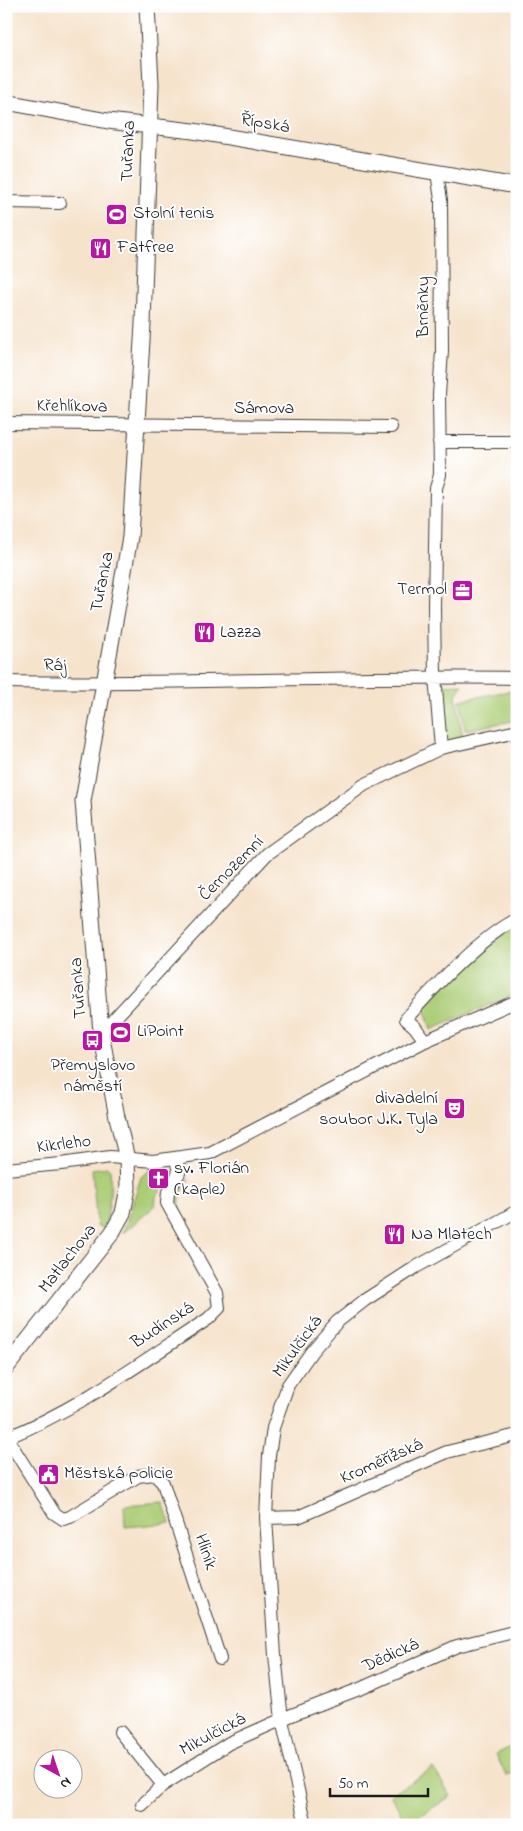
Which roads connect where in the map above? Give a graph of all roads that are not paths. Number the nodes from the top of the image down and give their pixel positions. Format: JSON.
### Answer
{"nodes":[{"id":1,"x":147,"y":6,"type":"edge"},
{"id":2,"x":6,"y":102,"type":"edge"},
{"id":3,"x":149,"y":126,"type":"junction"},
{"id":4,"x":437,"y":172,"type":"junction"},
{"id":5,"x":517,"y":186,"type":"edge"},
{"id":6,"x":6,"y":202,"type":"edge"},
{"id":7,"x":60,"y":203,"type":"dead end"},
{"id":8,"x":6,"y":423,"type":"edge"},
{"id":9,"x":137,"y":425,"type":"junction"},
{"id":10,"x":391,"y":427,"type":"dead end"},
{"id":11,"x":439,"y":442,"type":"junction"},
{"id":12,"x":517,"y":442,"type":"edge"},
{"id":13,"x":435,"y":676,"type":"junction"},
{"id":14,"x":517,"y":678,"type":"edge"},
{"id":15,"x":6,"y":682,"type":"edge"},
{"id":16,"x":104,"y":684,"type":"junction"},
{"id":17,"x":517,"y":731,"type":"edge"},
{"id":18,"x":441,"y":748,"type":"junction"},
{"id":19,"x":517,"y":919,"type":"edge"},
{"id":20,"x":517,"y":1001,"type":"edge"},
{"id":21,"x":101,"y":1033,"type":"junction"},
{"id":22,"x":425,"y":1041,"type":"junction"},
{"id":23,"x":176,"y":1158,"type":"junction"},
{"id":24,"x":126,"y":1159,"type":"junction"},
{"id":25,"x":6,"y":1169,"type":"edge"},
{"id":26,"x":517,"y":1211,"type":"edge"},
{"id":27,"x":6,"y":1368,"type":"edge"},
{"id":28,"x":513,"y":1436,"type":"dead end"},
{"id":29,"x":7,"y":1438,"type":"edge"},
{"id":30,"x":266,"y":1518,"type":"junction"},
{"id":31,"x":517,"y":1631,"type":"edge"},
{"id":32,"x":220,"y":1659,"type":"dead end"},
{"id":33,"x":282,"y":1720,"type":"junction"},
{"id":34,"x":120,"y":1732,"type":"dead end"},
{"id":35,"x":163,"y":1785,"type":"junction"},
{"id":36,"x":142,"y":1805,"type":"dead end"},
{"id":37,"x":306,"y":1825,"type":"edge"}],
"edges":[{"from":1,"to":3,"type":"street","name":"Tuřanka"},
{"from":2,"to":3,"type":"street","name":"Řípská"},
{"from":3,"to":4,"type":"street","name":"Řípská"},
{"from":3,"to":9,"type":"street","name":"Tuřanka"},
{"from":4,"to":5,"type":"street","name":"Řípská"},
{"from":4,"to":11,"type":"street","name":"Brněnky"},
{"from":6,"to":7,"type":"street"},
{"from":8,"to":9,"type":"street","name":"Křehlíkova"},
{"from":9,"to":10,"type":"street","name":"Sámova"},
{"from":9,"to":16,"type":"street","name":"Tuřanka"},
{"from":11,"to":12,"type":"street"},
{"from":11,"to":13,"type":"street","name":"Brněnky"},
{"from":13,"to":14,"type":"street"},
{"from":13,"to":16,"type":"street"},
{"from":13,"to":18,"type":"street"},
{"from":15,"to":16,"type":"street","name":"Ráj"},
{"from":16,"to":21,"type":"street","name":"Tuřanka"},
{"from":17,"to":18,"type":"street","name":"Černozemní"},
{"from":18,"to":21,"type":"street","name":"Černozemní"},
{"from":19,"to":22,"type":"street"},
{"from":20,"to":22,"type":"street"},
{"from":21,"to":24,"type":"street","name":"Tuřanka"},
{"from":22,"to":23,"type":"street"},
{"from":23,"to":24,"type":"street"},
{"from":23,"to":29,"type":"street","name":"Budínská"},
{"from":24,"to":25,"type":"street","name":"Kikrleho"},
{"from":24,"to":27,"type":"street","name":"Matlachova"},
{"from":26,"to":30,"type":"street","name":"Mikulčická"},
{"from":28,"to":30,"type":"street","name":"Kroměřížská"},
{"from":29,"to":32,"type":"street","name":"Hliník"},
{"from":30,"to":33,"type":"street","name":"Mikulčická"},
{"from":31,"to":33,"type":"street","name":"Dědická"},
{"from":33,"to":35,"type":"street","name":"Mikulčická"},
{"from":33,"to":37,"type":"street","name":"Mikulčická"},
{"from":34,"to":35,"type":"street"},
{"from":35,"to":36,"type":"street","name":"Mikulčická"}]}
